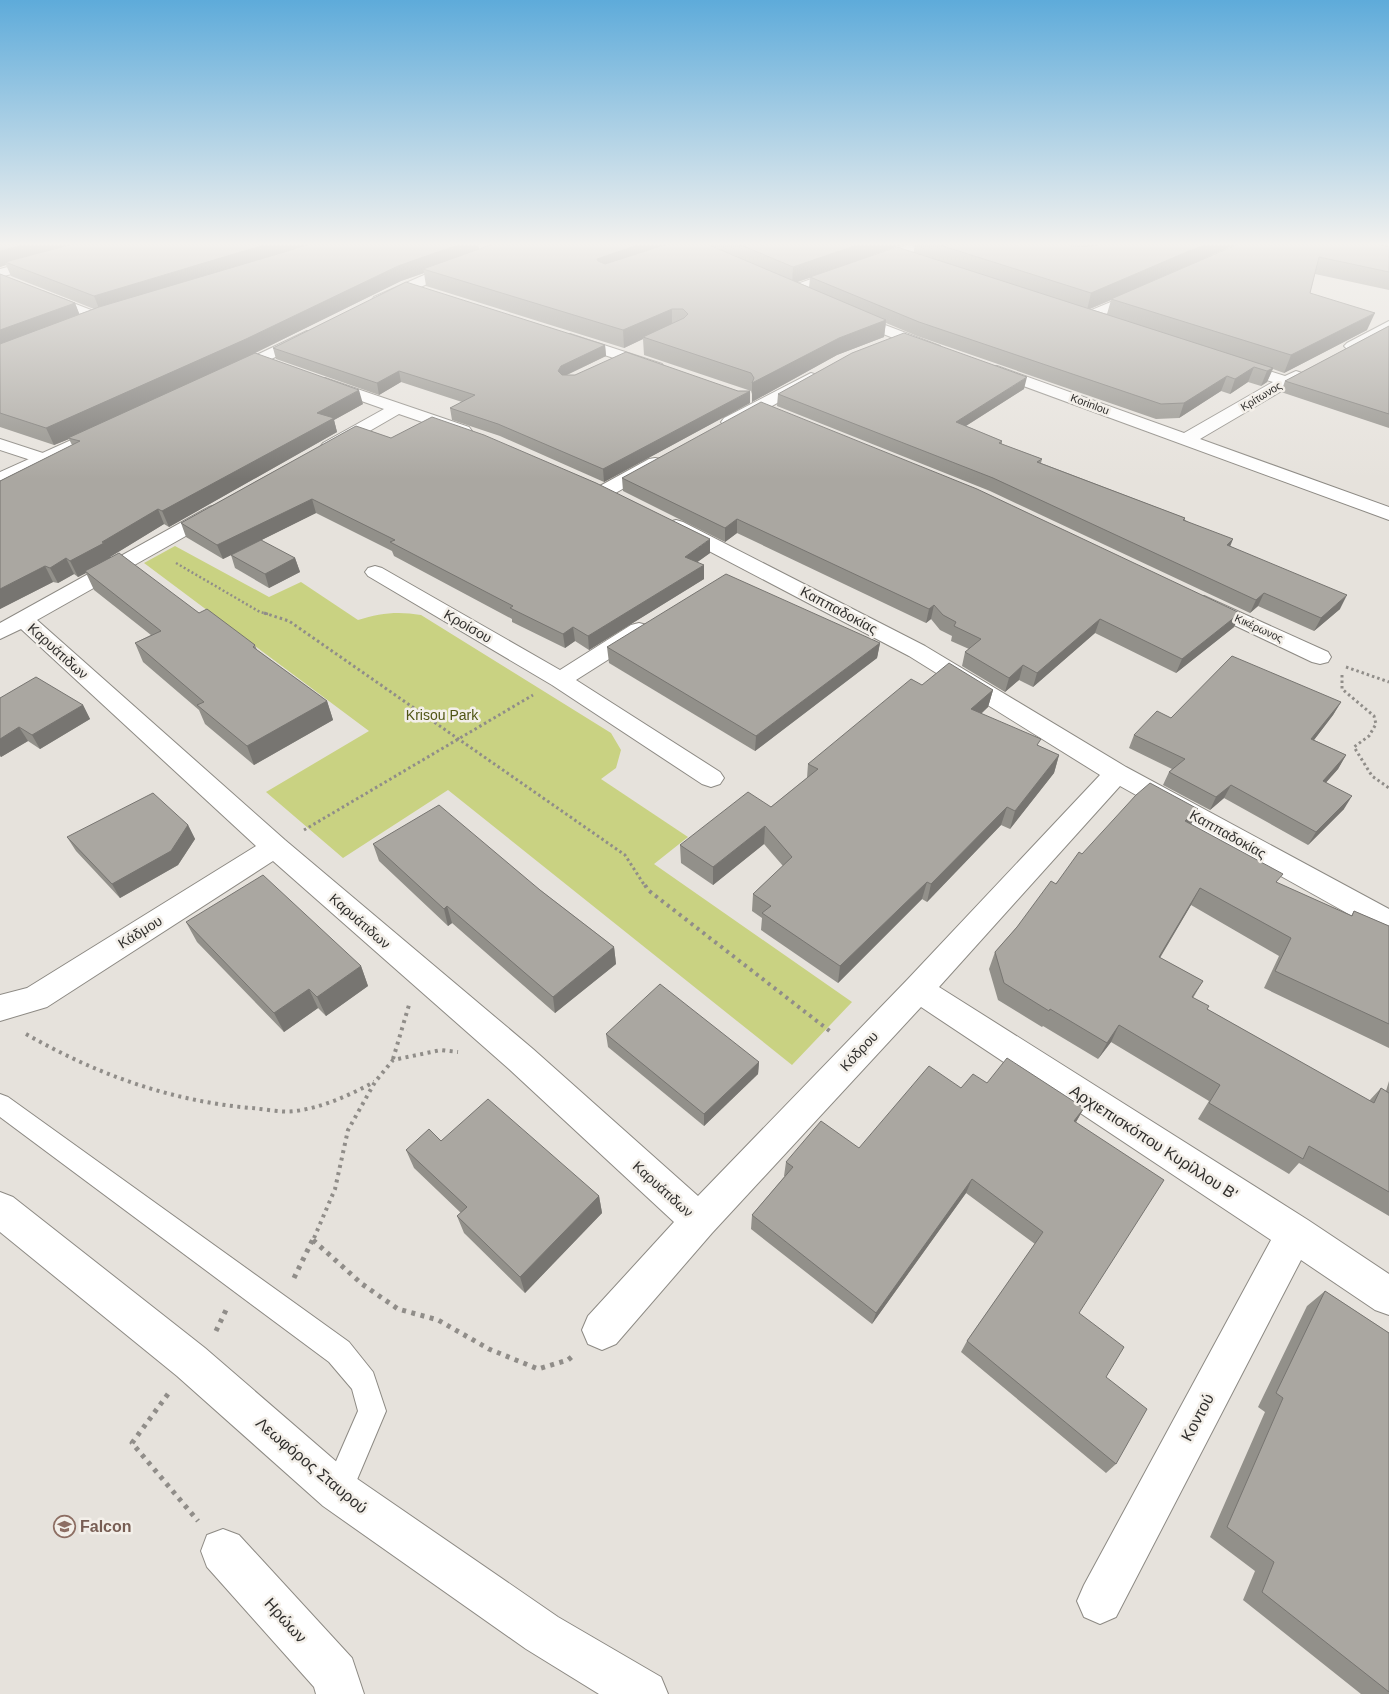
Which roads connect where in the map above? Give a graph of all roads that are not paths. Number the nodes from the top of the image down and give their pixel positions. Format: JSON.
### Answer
{"nodes":[{"id":1,"x":89,"y":321,"type":"edge"},
{"id":2,"x":864,"y":321,"type":"edge"},
{"id":3,"x":1101,"y":321,"type":"edge"},
{"id":4,"x":1104,"y":322,"type":"edge"},
{"id":5,"x":80,"y":324,"type":"edge"},
{"id":6,"x":1389,"y":326,"type":"edge"},
{"id":7,"x":319,"y":330,"type":"edge"},
{"id":8,"x":553,"y":333,"type":"edge"},
{"id":9,"x":904,"y":337,"type":"junction"},
{"id":10,"x":646,"y":345,"type":"edge"},
{"id":11,"x":878,"y":347,"type":"edge"},
{"id":12,"x":948,"y":354,"type":"edge"},
{"id":13,"x":1337,"y":354,"type":"edge"},
{"id":14,"x":623,"y":356,"type":"junction"},
{"id":15,"x":258,"y":360,"type":"junction"},
{"id":16,"x":1224,"y":361,"type":"edge"},
{"id":17,"x":976,"y":364,"type":"edge"},
{"id":18,"x":600,"y":367,"type":"edge"},
{"id":19,"x":282,"y":368,"type":"edge"},
{"id":20,"x":1311,"y":368,"type":"edge"},
{"id":21,"x":828,"y":369,"type":"edge"},
{"id":22,"x":669,"y":372,"type":"edge"},
{"id":23,"x":308,"y":378,"type":"edge"},
{"id":24,"x":213,"y":381,"type":"edge"},
{"id":25,"x":1285,"y":382,"type":"junction"},
{"id":26,"x":758,"y":406,"type":"junction"},
{"id":27,"x":398,"y":408,"type":"junction"},
{"id":28,"x":784,"y":417,"type":"edge"},
{"id":29,"x":115,"y":426,"type":"edge"},
{"id":30,"x":716,"y":430,"type":"edge"},
{"id":31,"x":484,"y":439,"type":"edge"},
{"id":32,"x":1187,"y":439,"type":"junction"},
{"id":33,"x":0,"y":444,"type":"edge"},
{"id":34,"x":312,"y":456,"type":"edge"},
{"id":35,"x":665,"y":458,"type":"edge"},
{"id":36,"x":43,"y":459,"type":"junction"},
{"id":37,"x":0,"y":479,"type":"edge"},
{"id":38,"x":235,"y":500,"type":"edge"},
{"id":39,"x":630,"y":504,"type":"edge"},
{"id":40,"x":1385,"y":509,"type":"edge"},
{"id":41,"x":656,"y":516,"type":"edge"},
{"id":42,"x":749,"y":563,"type":"junction"},
{"id":43,"x":376,"y":572,"type":"dead end"},
{"id":44,"x":726,"y":577,"type":"edge"},
{"id":45,"x":1187,"y":594,"type":"edge"},
{"id":46,"x":659,"y":618,"type":"edge"},
{"id":47,"x":12,"y":625,"type":"edge"},
{"id":48,"x":1320,"y":658,"type":"road end"},
{"id":49,"x":560,"y":680,"type":"junction"},
{"id":50,"x":1117,"y":773,"type":"junction"},
{"id":51,"x":711,"y":778,"type":"dead end"},
{"id":52,"x":275,"y":848,"type":"junction"},
{"id":53,"x":1389,"y":923,"type":"edge"},
{"id":54,"x":918,"y":989,"type":"junction"},
{"id":55,"x":0,"y":1008,"type":"edge"},
{"id":56,"x":0,"y":1104,"type":"edge"},
{"id":57,"x":0,"y":1209,"type":"edge"},
{"id":58,"x":699,"y":1221,"type":"junction"},
{"id":59,"x":1294,"y":1233,"type":"junction"},
{"id":60,"x":1389,"y":1296,"type":"edge"},
{"id":61,"x":602,"y":1330,"type":"road end"},
{"id":62,"x":338,"y":1491,"type":"junction"},
{"id":63,"x":223,"y":1550,"type":"road end"},
{"id":64,"x":1100,"y":1601,"type":"dead end"},
{"id":65,"x":340,"y":1694,"type":"edge"},
{"id":66,"x":644,"y":1694,"type":"edge"}],
"edges":[{"from":1,"to":5,"type":"street"},
{"from":2,"to":9,"type":"street"},
{"from":3,"to":4,"type":"street"},
{"from":6,"to":13,"type":"street"},
{"from":7,"to":15,"type":"street"},
{"from":8,"to":14,"type":"street"},
{"from":9,"to":11,"type":"street"},
{"from":9,"to":12,"type":"street"},
{"from":10,"to":14,"type":"street"},
{"from":14,"to":18,"type":"street"},
{"from":14,"to":22,"type":"street"},
{"from":15,"to":19,"type":"street"},
{"from":15,"to":24,"type":"street"},
{"from":16,"to":25,"type":"street"},
{"from":17,"to":32,"type":"street","name":"Korinlou"},
{"from":20,"to":25,"type":"street","name":"Κρίτωνος"},
{"from":21,"to":26,"type":"street"},
{"from":23,"to":27,"type":"street"},
{"from":25,"to":32,"type":"street","name":"Κρίτωνος"},
{"from":26,"to":28,"type":"street"},
{"from":26,"to":30,"type":"street"},
{"from":27,"to":31,"type":"street"},
{"from":27,"to":34,"type":"street"},
{"from":29,"to":36,"type":"street"},
{"from":32,"to":40,"type":"street","name":"Korinlou"},
{"from":33,"to":36,"type":"street"},
{"from":35,"to":39,"type":"street"},
{"from":36,"to":37,"type":"street"},
{"from":38,"to":47,"type":"street"},
{"from":41,"to":42,"type":"street","name":"Καππαδοκίας"},
{"from":42,"to":44,"type":"street"},
{"from":42,"to":50,"type":"street","name":"Καππαδοκίας"},
{"from":43,"to":49,"type":"street","name":"Κροίσου"},
{"from":45,"to":48,"type":"street","name":"Κικέρωνος"},
{"from":46,"to":49,"type":"street"},
{"from":47,"to":52,"type":"street","name":"Καρυάτιδων"},
{"from":49,"to":51,"type":"street","name":"Κροίσου"},
{"from":50,"to":53,"type":"street","name":"Καππαδοκίας"},
{"from":50,"to":54,"type":"street","name":"Κόδρου"},
{"from":52,"to":55,"type":"street","name":"Κάδμου"},
{"from":52,"to":58,"type":"street","name":"Καρυάτιδων"},
{"from":54,"to":58,"type":"street","name":"Κόδρου"},
{"from":54,"to":59,"type":"street","name":"Αρχιεπισκόπου Κυρίλλου Β'"},
{"from":56,"to":62,"type":"lane"},
{"from":57,"to":62,"type":"street","name":"Λεωφόρος Σταυρού"},
{"from":58,"to":61,"type":"street","name":"Κόδρου"},
{"from":59,"to":60,"type":"street","name":"Αρχιεπισκόπου Κυρίλλου Β'"},
{"from":59,"to":64,"type":"street","name":"Κοντού"},
{"from":62,"to":66,"type":"street","name":"Λεωφόρος Σταυρού"},
{"from":63,"to":65,"type":"street","name":"Ηρώων"}]}
